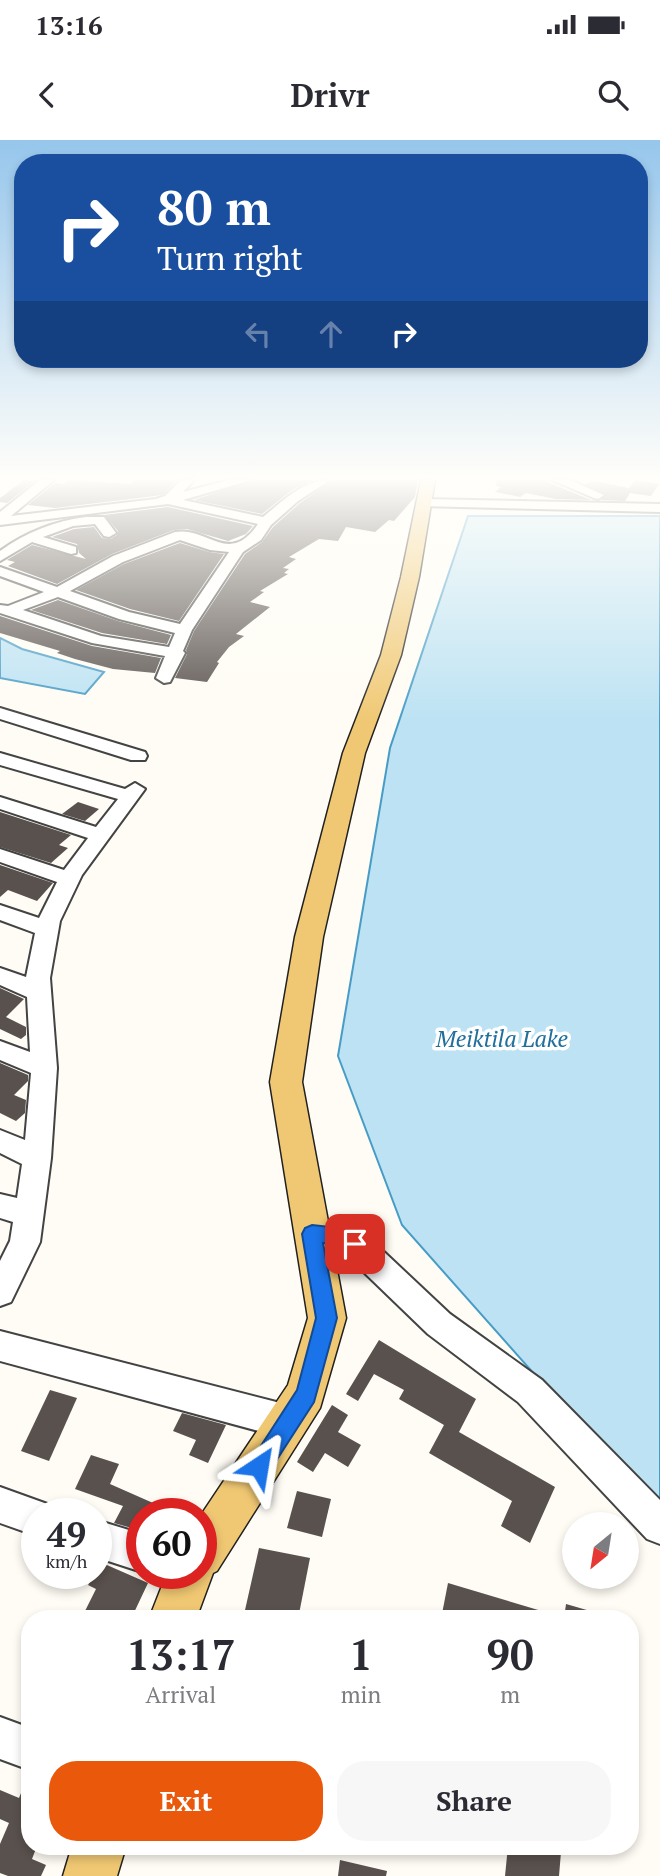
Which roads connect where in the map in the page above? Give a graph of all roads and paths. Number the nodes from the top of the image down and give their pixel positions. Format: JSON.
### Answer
{"nodes":[{"id":1,"x":114,"y":561,"type":"edge"},
{"id":2,"x":230,"y":561,"type":"edge"},
{"id":3,"x":413,"y":561,"type":"edge"},
{"id":4,"x":0,"y":571,"type":"edge"},
{"id":5,"x":58,"y":592,"type":"junction"},
{"id":6,"x":4,"y":609,"type":"edge"},
{"id":7,"x":184,"y":630,"type":"junction"},
{"id":8,"x":177,"y":653,"type":"junction"},
{"id":9,"x":164,"y":678,"type":"dead end"},
{"id":10,"x":0,"y":713,"type":"edge"},
{"id":11,"x":138,"y":756,"type":"dead end"},
{"id":12,"x":0,"y":759,"type":"edge"},
{"id":13,"x":0,"y":803,"type":"edge"},
{"id":14,"x":102,"y":836,"type":"junction"},
{"id":15,"x":0,"y":855,"type":"edge"},
{"id":16,"x":69,"y":879,"type":"junction"},
{"id":17,"x":0,"y":912,"type":"edge"},
{"id":18,"x":47,"y":929,"type":"junction"},
{"id":19,"x":0,"y":976,"type":"edge"},
{"id":20,"x":39,"y":992,"type":"junction"},
{"id":21,"x":0,"y":1050,"type":"edge"},
{"id":22,"x":44,"y":1068,"type":"junction"},
{"id":23,"x":0,"y":1141,"type":"edge"},
{"id":24,"x":37,"y":1158,"type":"junction"},
{"id":25,"x":0,"y":1206,"type":"edge"},
{"id":26,"x":29,"y":1214,"type":"junction"},
{"id":27,"x":312,"y":1234,"type":"junction"},
{"id":28,"x":0,"y":1292,"type":"edge"},
{"id":29,"x":0,"y":1346,"type":"edge"},
{"id":30,"x":288,"y":1422,"type":"junction"},
{"id":31,"x":0,"y":1505,"type":"edge"},
{"id":32,"x":21,"y":1512,"type":"edge"},
{"id":33,"x":660,"y":1526,"type":"edge"},
{"id":34,"x":217,"y":1531,"type":"edge"},
{"id":35,"x":184,"y":1589,"type":"edge"},
{"id":36,"x":176,"y":1610,"type":"edge"},
{"id":37,"x":0,"y":1738,"type":"edge"},
{"id":38,"x":21,"y":1746,"type":"edge"},
{"id":39,"x":96,"y":1855,"type":"edge"},
{"id":40,"x":90,"y":1876,"type":"edge"}],
"edges":[{"from":1,"to":5,"type":"street"},
{"from":2,"to":7,"type":"street"},
{"from":3,"to":27,"type":"main road"},
{"from":4,"to":5,"type":"street"},
{"from":5,"to":6,"type":"street"},
{"from":5,"to":7,"type":"street"},
{"from":6,"to":8,"type":"street"},
{"from":7,"to":8,"type":"street"},
{"from":8,"to":9,"type":"street"},
{"from":10,"to":11,"type":"street"},
{"from":12,"to":14,"type":"street"},
{"from":13,"to":14,"type":"street"},
{"from":14,"to":16,"type":"street"},
{"from":15,"to":16,"type":"street"},
{"from":16,"to":18,"type":"street"},
{"from":17,"to":18,"type":"street"},
{"from":18,"to":20,"type":"street"},
{"from":19,"to":20,"type":"street"},
{"from":20,"to":22,"type":"street"},
{"from":21,"to":22,"type":"street"},
{"from":22,"to":24,"type":"street"},
{"from":23,"to":24,"type":"street"},
{"from":24,"to":26,"type":"street"},
{"from":25,"to":26,"type":"street"},
{"from":26,"to":28,"type":"street"},
{"from":27,"to":30,"type":"main road"},
{"from":27,"to":33,"type":"street"},
{"from":29,"to":30,"type":"street"},
{"from":30,"to":34,"type":"main road"},
{"from":31,"to":32,"type":"street"},
{"from":35,"to":36,"type":"main road"},
{"from":37,"to":38,"type":"street"},
{"from":39,"to":40,"type":"main road"}]}
